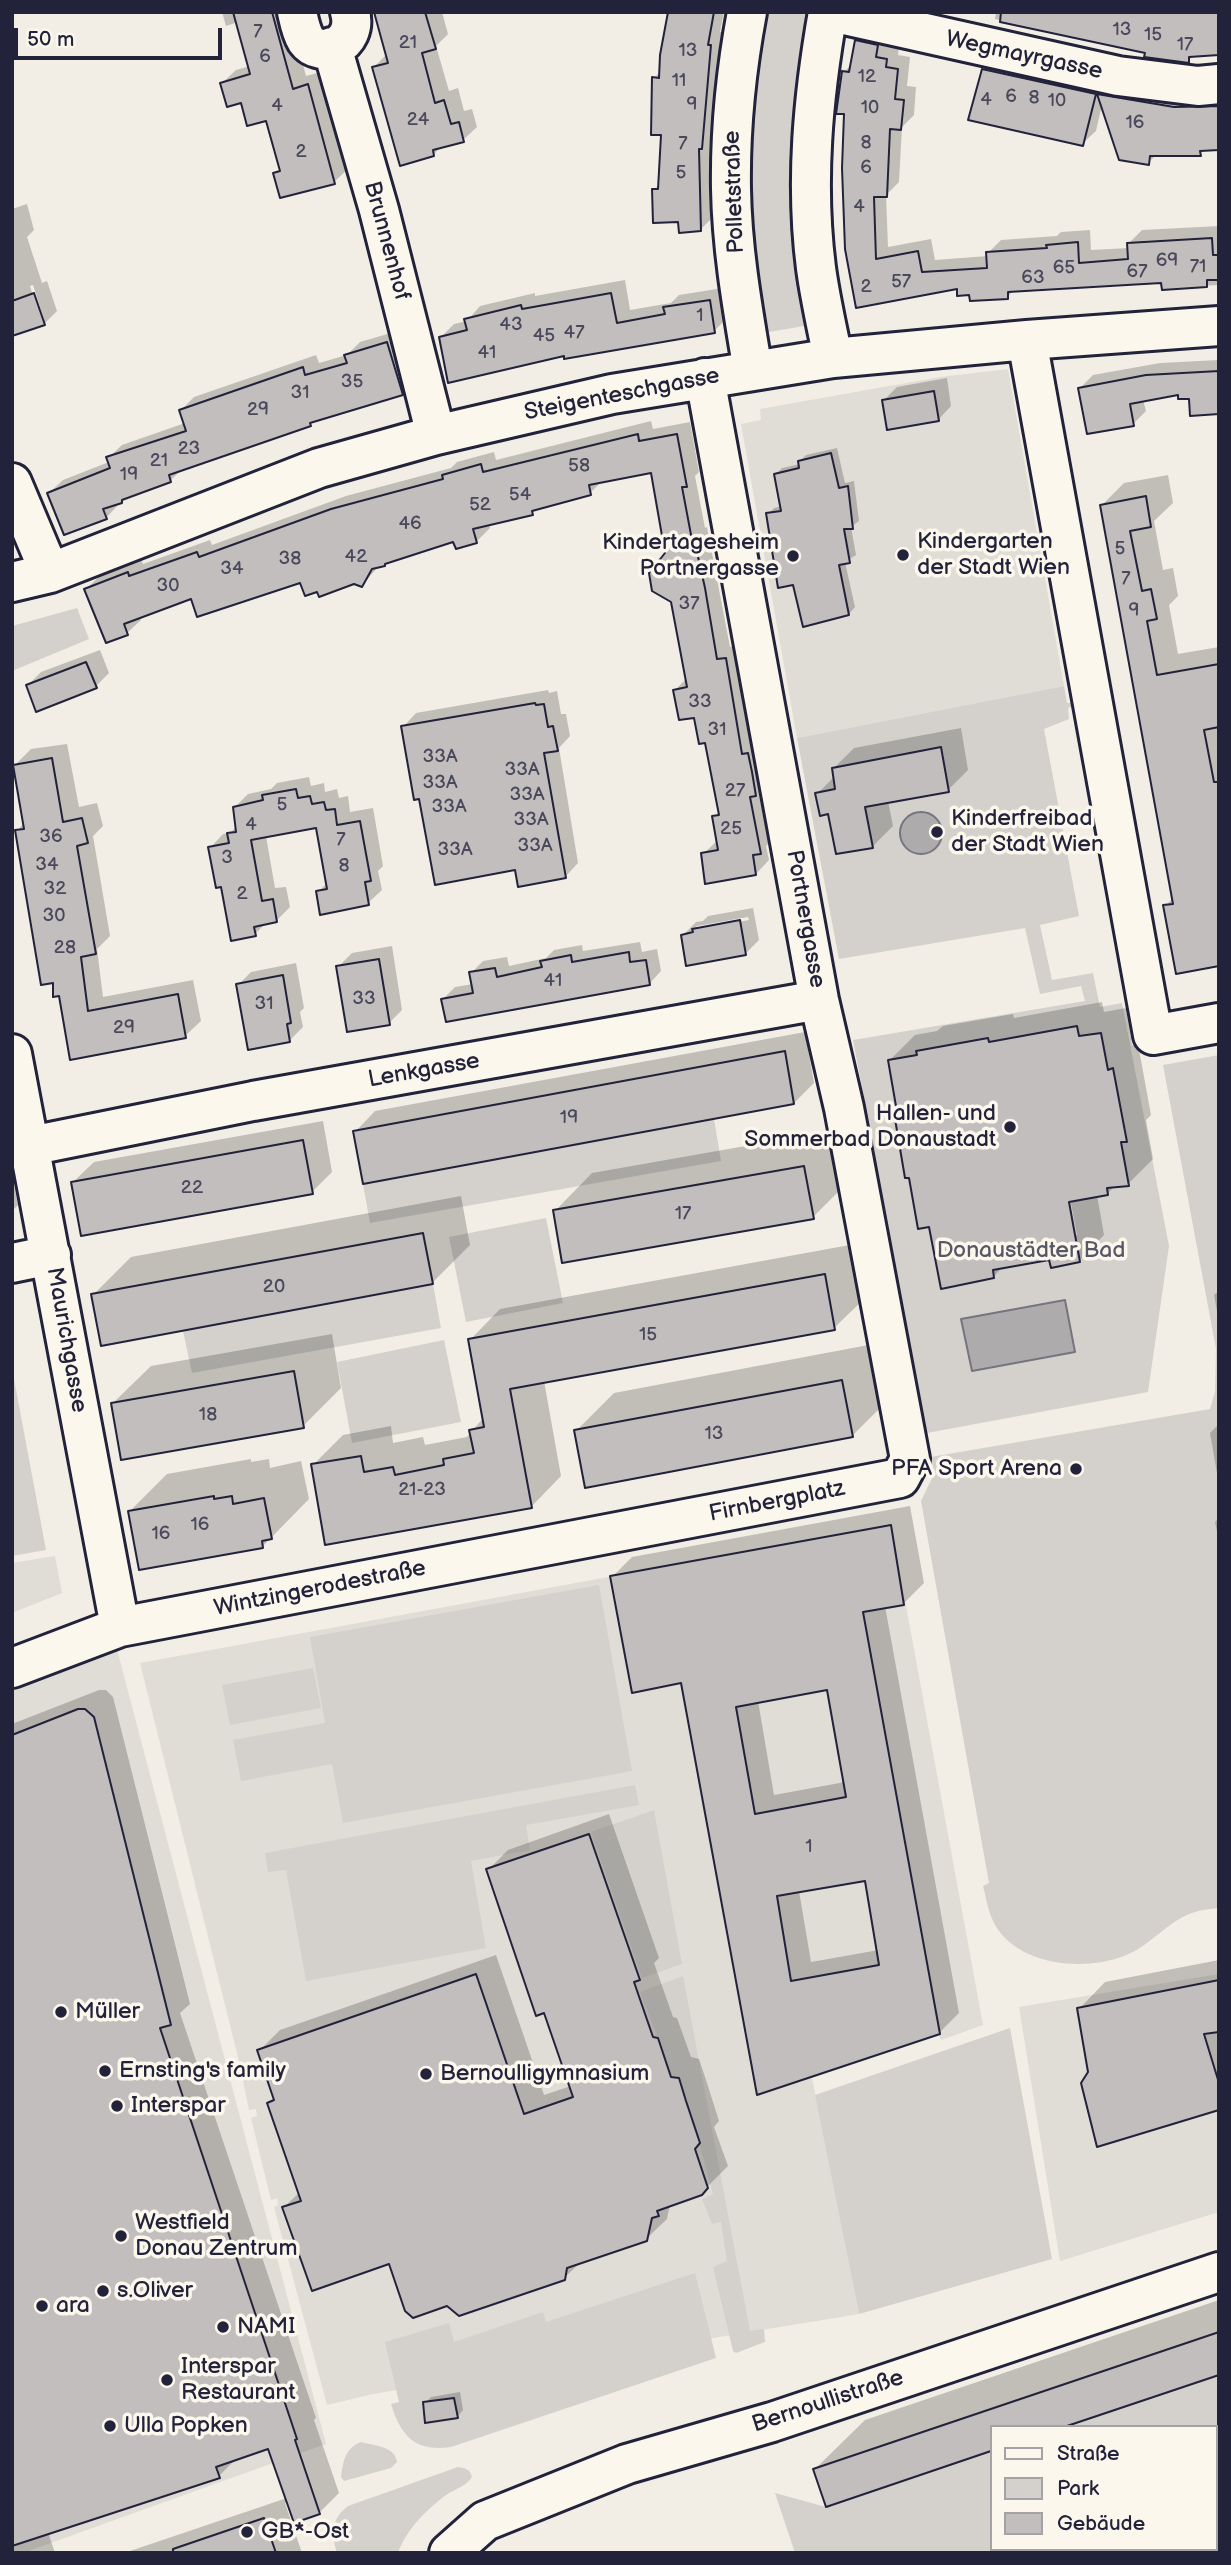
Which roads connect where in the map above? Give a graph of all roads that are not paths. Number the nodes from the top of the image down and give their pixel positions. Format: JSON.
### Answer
{"nodes":[{"id":1,"x":297,"y":12,"type":"edge"},
{"id":2,"x":350,"y":12,"type":"edge"},
{"id":3,"x":747,"y":12,"type":"edge"},
{"id":4,"x":829,"y":12,"type":"edge"},
{"id":5,"x":332,"y":47,"type":"junction"},
{"id":6,"x":1219,"y":84,"type":"edge"},
{"id":7,"x":1219,"y":326,"type":"edge"},
{"id":8,"x":1027,"y":340,"type":"junction"},
{"id":9,"x":833,"y":358,"type":"junction"},
{"id":10,"x":753,"y":371,"type":"junction"},
{"id":11,"x":705,"y":378,"type":"junction"},
{"id":12,"x":436,"y":435,"type":"junction"},
{"id":13,"x":12,"y":482,"type":"edge"},
{"id":14,"x":50,"y":573,"type":"junction"},
{"id":15,"x":12,"y":582,"type":"edge"},
{"id":16,"x":819,"y":1000,"type":"junction"},
{"id":17,"x":1219,"y":1023,"type":"edge"},
{"id":18,"x":12,"y":1054,"type":"edge"},
{"id":19,"x":30,"y":1146,"type":"junction"},
{"id":20,"x":51,"y":1255,"type":"junction"},
{"id":21,"x":12,"y":1263,"type":"edge"},
{"id":22,"x":910,"y":1460,"type":"joint"},
{"id":23,"x":633,"y":1529,"type":"joint"},
{"id":24,"x":120,"y":1627,"type":"junction"},
{"id":25,"x":12,"y":1668,"type":"edge"},
{"id":26,"x":1219,"y":2272,"type":"edge"},
{"id":27,"x":449,"y":2553,"type":"edge"}],
"edges":[{"from":1,"to":5,"type":"street"},
{"from":2,"to":5,"type":"street"},
{"from":3,"to":10,"type":"street","name":"Polletstraße"},
{"from":4,"to":6,"type":"street","name":"Wegmayrgasse"},
{"from":4,"to":9,"type":"street"},
{"from":5,"to":12,"type":"street","name":"Brunnenhof"},
{"from":7,"to":8,"type":"street","name":"Steigenteschgasse"},
{"from":8,"to":9,"type":"street","name":"Steigenteschgasse"},
{"from":8,"to":17,"type":"street"},
{"from":9,"to":10,"type":"street","name":"Steigenteschgasse"},
{"from":10,"to":11,"type":"street","name":"Steigenteschgasse"},
{"from":11,"to":12,"type":"street","name":"Steigenteschgasse"},
{"from":11,"to":16,"type":"street","name":"Portnergasse"},
{"from":12,"to":14,"type":"street","name":"Steigenteschgasse"},
{"from":13,"to":14,"type":"street"},
{"from":14,"to":15,"type":"street","name":"Steigenteschgasse"},
{"from":16,"to":19,"type":"street","name":"Lenkgasse"},
{"from":16,"to":22,"type":"street","name":"Portnergasse"},
{"from":18,"to":19,"type":"street","name":"Maurichgasse"},
{"from":19,"to":20,"type":"street","name":"Maurichgasse"},
{"from":20,"to":21,"type":"street"},
{"from":20,"to":24,"type":"street","name":"Maurichgasse"},
{"from":22,"to":23,"type":"street","name":"Firnbergplatz"},
{"from":23,"to":24,"type":"street","name":"Wintzingerodestraße"},
{"from":24,"to":25,"type":"street","name":"Wintzingerodestraße"},
{"from":26,"to":27,"type":"street","name":"Bernoullistraße"}]}
